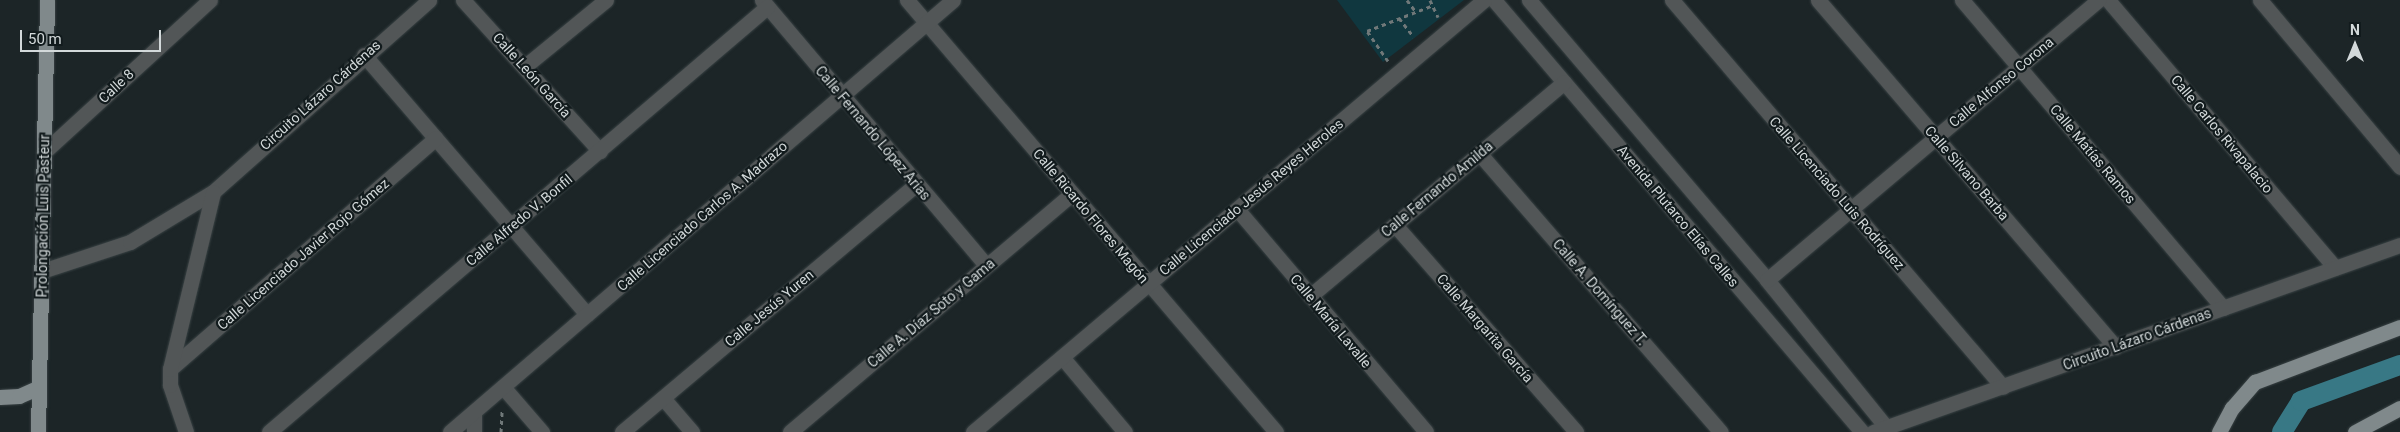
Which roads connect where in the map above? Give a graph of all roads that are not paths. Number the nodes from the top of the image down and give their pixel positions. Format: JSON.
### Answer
{"nodes":[{"id":1,"x":47,"y":0,"type":"edge"},
{"id":2,"x":210,"y":0,"type":"edge"},
{"id":3,"x":429,"y":0,"type":"edge"},
{"id":4,"x":463,"y":0,"type":"edge"},
{"id":5,"x":606,"y":0,"type":"edge"},
{"id":6,"x":907,"y":0,"type":"edge"},
{"id":7,"x":953,"y":0,"type":"edge"},
{"id":8,"x":1484,"y":0,"type":"edge"},
{"id":9,"x":1494,"y":0,"type":"edge"},
{"id":10,"x":1529,"y":0,"type":"edge"},
{"id":11,"x":1672,"y":0,"type":"edge"},
{"id":12,"x":1818,"y":0,"type":"edge"},
{"id":13,"x":1962,"y":0,"type":"edge"},
{"id":14,"x":2098,"y":0,"type":"edge"},
{"id":15,"x":2108,"y":0,"type":"edge"},
{"id":16,"x":2260,"y":0,"type":"edge"},
{"id":17,"x":765,"y":4,"type":"edge"},
{"id":18,"x":926,"y":23,"type":"junction"},
{"id":19,"x":364,"y":55,"type":"junction"},
{"id":20,"x":524,"y":67,"type":"junction"},
{"id":21,"x":2019,"y":67,"type":"junction"},
{"id":22,"x":1564,"y":82,"type":"junction"},
{"id":23,"x":841,"y":96,"type":"junction"},
{"id":24,"x":1936,"y":137,"type":"junction"},
{"id":25,"x":436,"y":138,"type":"junction"},
{"id":26,"x":600,"y":151,"type":"junction"},
{"id":27,"x":44,"y":152,"type":"junction"},
{"id":28,"x":1480,"y":153,"type":"junction"},
{"id":29,"x":2400,"y":167,"type":"edge"},
{"id":30,"x":916,"y":184,"type":"junction"},
{"id":31,"x":213,"y":192,"type":"junction"},
{"id":32,"x":1072,"y":194,"type":"junction"},
{"id":33,"x":1236,"y":209,"type":"junction"},
{"id":34,"x":1851,"y":209,"type":"junction"},
{"id":35,"x":1395,"y":225,"type":"junction"},
{"id":36,"x":512,"y":226,"type":"junction"},
{"id":37,"x":2400,"y":245,"type":"edge"},
{"id":38,"x":986,"y":265,"type":"junction"},
{"id":39,"x":2335,"y":268,"type":"junction"},
{"id":40,"x":42,"y":271,"type":"junction"},
{"id":41,"x":1767,"y":280,"type":"junction"},
{"id":42,"x":1149,"y":284,"type":"junction"},
{"id":43,"x":1310,"y":296,"type":"junction"},
{"id":44,"x":2223,"y":308,"type":"junction"},
{"id":45,"x":588,"y":314,"type":"junction"},
{"id":46,"x":2400,"y":327,"type":"edge"},
{"id":47,"x":2115,"y":347,"type":"junction"},
{"id":48,"x":1062,"y":357,"type":"junction"},
{"id":49,"x":170,"y":369,"type":"junction"},
{"id":50,"x":39,"y":387,"type":"junction"},
{"id":51,"x":503,"y":387,"type":"junction"},
{"id":52,"x":2003,"y":387,"type":"junction"},
{"id":53,"x":0,"y":397,"type":"edge"},
{"id":54,"x":663,"y":398,"type":"junction"},
{"id":55,"x":2400,"y":408,"type":"edge"},
{"id":56,"x":474,"y":412,"type":"junction"},
{"id":57,"x":537,"y":429,"type":"edge"},
{"id":58,"x":1882,"y":430,"type":"edge"},
{"id":59,"x":976,"y":431,"type":"edge"},
{"id":60,"x":38,"y":432,"type":"edge"},
{"id":61,"x":186,"y":432,"type":"edge"},
{"id":62,"x":269,"y":432,"type":"edge"},
{"id":63,"x":450,"y":432,"type":"edge"},
{"id":64,"x":474,"y":432,"type":"edge"},
{"id":65,"x":622,"y":432,"type":"edge"},
{"id":66,"x":692,"y":432,"type":"edge"},
{"id":67,"x":790,"y":432,"type":"edge"},
{"id":68,"x":1125,"y":432,"type":"edge"},
{"id":69,"x":1276,"y":432,"type":"edge"},
{"id":70,"x":1426,"y":432,"type":"edge"},
{"id":71,"x":1576,"y":432,"type":"edge"},
{"id":72,"x":1721,"y":432,"type":"edge"},
{"id":73,"x":1862,"y":432,"type":"edge"},
{"id":74,"x":2219,"y":432,"type":"edge"},
{"id":75,"x":2354,"y":432,"type":"edge"}],
"edges":[{"from":1,"to":27,"type":"main road","name":"Prolongación Luis Pasteur"},
{"from":2,"to":27,"type":"street","name":"Calle 8"},
{"from":3,"to":19,"type":"street","name":"Circuito Lázaro Cárdenas"},
{"from":4,"to":20,"type":"street","name":"Calle León García"},
{"from":5,"to":20,"type":"street"},
{"from":6,"to":18,"type":"street","name":"Calle Ricardo Flores Magón"},
{"from":7,"to":18,"type":"street","name":"Calle Licenciado Carlos A. Madrazo"},
{"from":8,"to":33,"type":"street","name":"Calle Licenciado Jesús Reyes Heroles"},
{"from":9,"to":22,"type":"street","name":"Avenida Plutarco Elías Calles"},
{"from":10,"to":41,"type":"street","name":"Avenida Plutarco Elías Calles"},
{"from":11,"to":34,"type":"street","name":"Calle Licenciado Luis Rodríguez"},
{"from":12,"to":24,"type":"street","name":"Calle Silvano Barba"},
{"from":13,"to":21,"type":"street","name":"Calle Matías Ramos"},
{"from":14,"to":21,"type":"street","name":"Calle Alfonso Corona"},
{"from":15,"to":39,"type":"street","name":"Calle Carlos Rivapalacio"},
{"from":16,"to":29,"type":"street"},
{"from":17,"to":23,"type":"street","name":"Calle Fernando López Arias"},
{"from":17,"to":26,"type":"street","name":"Calle Alfredo V. Bonfil"},
{"from":18,"to":23,"type":"street","name":"Calle Licenciado Carlos A. Madrazo"},
{"from":18,"to":32,"type":"street","name":"Calle Ricardo Flores Magón"},
{"from":19,"to":25,"type":"street"},
{"from":19,"to":31,"type":"street","name":"Circuito Lázaro Cárdenas"},
{"from":20,"to":26,"type":"street","name":"Calle León García"},
{"from":21,"to":24,"type":"street","name":"Calle Alfonso Corona"},
{"from":21,"to":44,"type":"street","name":"Calle Matías Ramos"},
{"from":22,"to":28,"type":"street","name":"Calle Fernando Amilda"},
{"from":22,"to":73,"type":"street","name":"Avenida Plutarco Elías Calles"},
{"from":23,"to":30,"type":"street","name":"Calle Fernando López Arias"},
{"from":23,"to":45,"type":"street","name":"Calle Licenciado Carlos A. Madrazo"},
{"from":24,"to":34,"type":"street","name":"Calle Alfonso Corona"},
{"from":24,"to":47,"type":"street","name":"Calle Silvano Barba"},
{"from":25,"to":36,"type":"street"},
{"from":25,"to":49,"type":"street","name":"Calle Licenciado Javier Rojo Gómez"},
{"from":26,"to":36,"type":"street","name":"Calle Alfredo V. Bonfil"},
{"from":27,"to":40,"type":"main road","name":"Prolongación Luis Pasteur"},
{"from":28,"to":35,"type":"street","name":"Calle Fernando Amilda"},
{"from":28,"to":72,"type":"street","name":"Calle A. Domínguez T."},
{"from":30,"to":38,"type":"street","name":"Calle Fernando López Arias"},
{"from":30,"to":54,"type":"street","name":"Calle Jesús Yuren"},
{"from":31,"to":40,"type":"street","name":"Circuito Lázaro Cárdenas"},
{"from":31,"to":49,"type":"street"},
{"from":32,"to":38,"type":"street","name":"Calle A. Díaz Soto y Gama"},
{"from":32,"to":42,"type":"street","name":"Calle Ricardo Flores Magón"},
{"from":33,"to":42,"type":"street","name":"Calle Licenciado Jesús Reyes Heroles"},
{"from":33,"to":43,"type":"street","name":"Calle María Lavalle"},
{"from":34,"to":41,"type":"street","name":"Calle Alfonso Corona"},
{"from":34,"to":52,"type":"street","name":"Calle Licenciado Luis Rodríguez"},
{"from":35,"to":43,"type":"street","name":"Calle Fernando Amilda"},
{"from":35,"to":71,"type":"street","name":"Calle Margarita García"},
{"from":36,"to":45,"type":"street"},
{"from":36,"to":62,"type":"street","name":"Calle Alfredo V. Bonfil"},
{"from":37,"to":39,"type":"street","name":"Circuito Lázaro Cárdenas"},
{"from":38,"to":67,"type":"street","name":"Calle A. Díaz Soto y Gama"},
{"from":39,"to":44,"type":"street","name":"Circuito Lázaro Cárdenas"},
{"from":40,"to":50,"type":"main road","name":"Prolongación Luis Pasteur"},
{"from":41,"to":58,"type":"street","name":"Avenida Plutarco Elías Calles"},
{"from":42,"to":48,"type":"street","name":"Calle Licenciado Jesús Reyes Heroles"},
{"from":42,"to":69,"type":"street","name":"Calle Ricardo Flores Magón"},
{"from":43,"to":70,"type":"street","name":"Calle María Lavalle"},
{"from":44,"to":47,"type":"street","name":"Circuito Lázaro Cárdenas"},
{"from":45,"to":51,"type":"street","name":"Calle Licenciado Carlos A. Madrazo"},
{"from":46,"to":74,"type":"main road"},
{"from":47,"to":52,"type":"street","name":"Circuito Lázaro Cárdenas"},
{"from":48,"to":59,"type":"street","name":"Calle Licenciado Jesús Reyes Heroles"},
{"from":48,"to":68,"type":"street"},
{"from":49,"to":61,"type":"street"},
{"from":50,"to":53,"type":"main road"},
{"from":50,"to":60,"type":"main road","name":"Prolongación Luis Pasteur"},
{"from":51,"to":56,"type":"street","name":"Calle Licenciado Carlos A. Madrazo"},
{"from":51,"to":57,"type":"street"},
{"from":52,"to":58,"type":"street","name":"Circuito Lázaro Cárdenas"},
{"from":54,"to":65,"type":"street","name":"Calle Jesús Yuren"},
{"from":54,"to":66,"type":"street"},
{"from":55,"to":75,"type":"main road"},
{"from":56,"to":63,"type":"street","name":"Calle Licenciado Carlos A. Madrazo"},
{"from":56,"to":64,"type":"street"}]}
